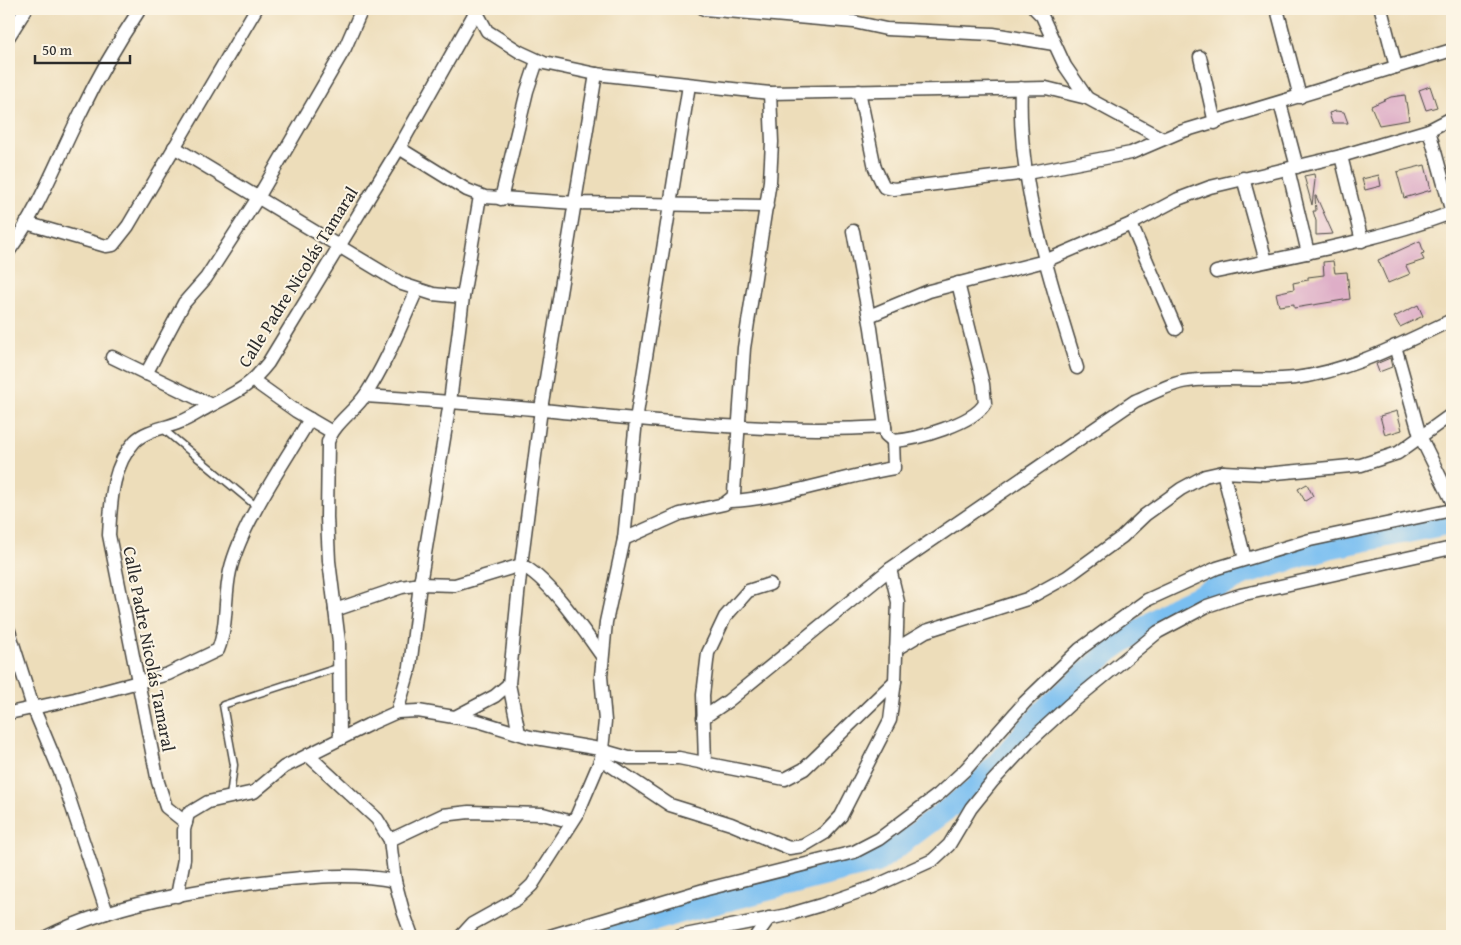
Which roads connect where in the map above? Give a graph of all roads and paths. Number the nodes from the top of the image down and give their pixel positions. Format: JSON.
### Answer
{"nodes":[{"id":1,"x":26,"y":9,"type":"edge"},
{"id":2,"x":140,"y":9,"type":"edge"},
{"id":3,"x":256,"y":9,"type":"edge"},
{"id":4,"x":362,"y":9,"type":"edge"},
{"id":5,"x":704,"y":9,"type":"edge"},
{"id":6,"x":1035,"y":9,"type":"edge"},
{"id":7,"x":1277,"y":9,"type":"edge"},
{"id":8,"x":1381,"y":9,"type":"edge"},
{"id":9,"x":476,"y":10,"type":"edge"},
{"id":10,"x":9,"y":36,"type":"edge"},
{"id":11,"x":1054,"y":44,"type":"junction"},
{"id":12,"x":1452,"y":50,"type":"edge"},
{"id":13,"x":1200,"y":57,"type":"dead end"},
{"id":14,"x":538,"y":60,"type":"junction"},
{"id":15,"x":1396,"y":67,"type":"junction"},
{"id":16,"x":596,"y":74,"type":"junction"},
{"id":17,"x":690,"y":85,"type":"junction"},
{"id":18,"x":1020,"y":88,"type":"junction"},
{"id":19,"x":859,"y":90,"type":"junction"},
{"id":20,"x":770,"y":93,"type":"junction"},
{"id":21,"x":1300,"y":97,"type":"junction"},
{"id":22,"x":1087,"y":98,"type":"junction"},
{"id":23,"x":1280,"y":103,"type":"junction"},
{"id":24,"x":1452,"y":118,"type":"edge"},
{"id":25,"x":1214,"y":122,"type":"junction"},
{"id":26,"x":1428,"y":130,"type":"junction"},
{"id":27,"x":1163,"y":138,"type":"junction"},
{"id":28,"x":174,"y":146,"type":"junction"},
{"id":29,"x":399,"y":148,"type":"junction"},
{"id":30,"x":1340,"y":156,"type":"junction"},
{"id":31,"x":1292,"y":168,"type":"junction"},
{"id":32,"x":1027,"y":173,"type":"junction"},
{"id":33,"x":1243,"y":178,"type":"junction"},
{"id":34,"x":259,"y":196,"type":"junction"},
{"id":35,"x":480,"y":196,"type":"junction"},
{"id":36,"x":501,"y":199,"type":"junction"},
{"id":37,"x":576,"y":203,"type":"junction"},
{"id":38,"x":671,"y":206,"type":"junction"},
{"id":39,"x":766,"y":206,"type":"junction"},
{"id":40,"x":1452,"y":213,"type":"edge"},
{"id":41,"x":26,"y":223,"type":"junction"},
{"id":42,"x":1131,"y":224,"type":"junction"},
{"id":43,"x":853,"y":231,"type":"dead end"},
{"id":44,"x":1362,"y":241,"type":"junction"},
{"id":45,"x":340,"y":247,"type":"junction"},
{"id":46,"x":9,"y":251,"type":"edge"},
{"id":47,"x":1308,"y":253,"type":"junction"},
{"id":48,"x":1045,"y":261,"type":"junction"},
{"id":49,"x":1266,"y":261,"type":"junction"},
{"id":50,"x":1216,"y":272,"type":"dead end"},
{"id":51,"x":958,"y":283,"type":"junction"},
{"id":52,"x":417,"y":290,"type":"junction"},
{"id":53,"x":463,"y":298,"type":"junction"},
{"id":54,"x":869,"y":316,"type":"junction"},
{"id":55,"x":1452,"y":320,"type":"edge"},
{"id":56,"x":1176,"y":329,"type":"dead end"},
{"id":57,"x":1394,"y":346,"type":"junction"},
{"id":58,"x":112,"y":357,"type":"dead end"},
{"id":59,"x":1077,"y":368,"type":"dead end"},
{"id":60,"x":146,"y":374,"type":"junction"},
{"id":61,"x":254,"y":381,"type":"junction"},
{"id":62,"x":365,"y":396,"type":"junction"},
{"id":63,"x":450,"y":402,"type":"junction"},
{"id":64,"x":211,"y":405,"type":"junction"},
{"id":65,"x":541,"y":410,"type":"junction"},
{"id":66,"x":1452,"y":414,"type":"edge"},
{"id":67,"x":310,"y":418,"type":"junction"},
{"id":68,"x":636,"y":420,"type":"junction"},
{"id":69,"x":885,"y":427,"type":"junction"},
{"id":70,"x":163,"y":428,"type":"junction"},
{"id":71,"x":738,"y":428,"type":"junction"},
{"id":72,"x":332,"y":432,"type":"junction"},
{"id":73,"x":1420,"y":436,"type":"junction"},
{"id":74,"x":893,"y":441,"type":"junction"},
{"id":75,"x":1223,"y":472,"type":"junction"},
{"id":76,"x":730,"y":501,"type":"junction"},
{"id":77,"x":1452,"y":501,"type":"edge"},
{"id":78,"x":258,"y":508,"type":"junction"},
{"id":79,"x":1452,"y":510,"type":"edge"},
{"id":80,"x":624,"y":540,"type":"junction"},
{"id":81,"x":1452,"y":548,"type":"edge"},
{"id":82,"x":1245,"y":559,"type":"junction"},
{"id":83,"x":521,"y":566,"type":"junction"},
{"id":84,"x":890,"y":569,"type":"junction"},
{"id":85,"x":420,"y":584,"type":"junction"},
{"id":86,"x":770,"y":584,"type":"dead end"},
{"id":87,"x":335,"y":610,"type":"junction"},
{"id":88,"x":9,"y":631,"type":"edge"},
{"id":89,"x":896,"y":649,"type":"junction"},
{"id":90,"x":602,"y":656,"type":"junction"},
{"id":91,"x":340,"y":667,"type":"junction"},
{"id":92,"x":895,"y":681,"type":"junction"},
{"id":93,"x":138,"y":682,"type":"junction"},
{"id":94,"x":509,"y":684,"type":"junction"},
{"id":95,"x":33,"y":707,"type":"junction"},
{"id":96,"x":397,"y":712,"type":"junction"},
{"id":97,"x":9,"y":713,"type":"edge"},
{"id":98,"x":455,"y":717,"type":"junction"},
{"id":99,"x":704,"y":718,"type":"junction"},
{"id":100,"x":519,"y":733,"type":"junction"},
{"id":101,"x":340,"y":739,"type":"junction"},
{"id":102,"x":602,"y":754,"type":"junction"},
{"id":103,"x":308,"y":755,"type":"junction"},
{"id":104,"x":705,"y":764,"type":"junction"},
{"id":105,"x":230,"y":797,"type":"junction"},
{"id":106,"x":572,"y":822,"type":"junction"},
{"id":107,"x":186,"y":823,"type":"junction"},
{"id":108,"x":390,"y":840,"type":"junction"},
{"id":109,"x":395,"y":881,"type":"junction"},
{"id":110,"x":177,"y":896,"type":"junction"},
{"id":111,"x":107,"y":913,"type":"junction"},
{"id":112,"x":769,"y":918,"type":"junction"},
{"id":113,"x":48,"y":936,"type":"edge"},
{"id":114,"x":412,"y":936,"type":"edge"},
{"id":115,"x":461,"y":936,"type":"edge"},
{"id":116,"x":550,"y":936,"type":"edge"},
{"id":117,"x":680,"y":936,"type":"edge"},
{"id":118,"x":756,"y":936,"type":"edge"}],
"edges":[{"from":1,"to":10,"type":"street"},
{"from":2,"to":41,"type":"street"},
{"from":3,"to":28,"type":"street"},
{"from":4,"to":34,"type":"street"},
{"from":5,"to":11,"type":"street"},
{"from":6,"to":11,"type":"street"},
{"from":7,"to":21,"type":"street"},
{"from":8,"to":15,"type":"street"},
{"from":9,"to":14,"type":"street"},
{"from":9,"to":29,"type":"street","name":"Calle Padre Nicolás Tamaral"},
{"from":11,"to":22,"type":"street"},
{"from":12,"to":15,"type":"street"},
{"from":13,"to":25,"type":"street"},
{"from":14,"to":16,"type":"street"},
{"from":14,"to":36,"type":"street"},
{"from":15,"to":21,"type":"street"},
{"from":16,"to":17,"type":"street"},
{"from":16,"to":37,"type":"street"},
{"from":17,"to":20,"type":"street"},
{"from":17,"to":38,"type":"street"},
{"from":18,"to":19,"type":"street"},
{"from":18,"to":22,"type":"street"},
{"from":18,"to":32,"type":"street"},
{"from":19,"to":20,"type":"street"},
{"from":19,"to":32,"type":"street"},
{"from":20,"to":39,"type":"street"},
{"from":21,"to":23,"type":"street"},
{"from":22,"to":27,"type":"street"},
{"from":23,"to":25,"type":"street"},
{"from":23,"to":31,"type":"street"},
{"from":24,"to":26,"type":"street"},
{"from":25,"to":27,"type":"street"},
{"from":26,"to":30,"type":"street"},
{"from":26,"to":40,"type":"street"},
{"from":27,"to":32,"type":"street"},
{"from":28,"to":34,"type":"street"},
{"from":28,"to":41,"type":"street"},
{"from":29,"to":35,"type":"street"},
{"from":29,"to":45,"type":"street","name":"Calle Padre Nicolás Tamaral"},
{"from":30,"to":31,"type":"street"},
{"from":30,"to":44,"type":"street"},
{"from":31,"to":33,"type":"street"},
{"from":31,"to":47,"type":"street"},
{"from":32,"to":48,"type":"street"},
{"from":33,"to":42,"type":"street"},
{"from":33,"to":49,"type":"street"},
{"from":34,"to":45,"type":"street"},
{"from":34,"to":60,"type":"street"},
{"from":35,"to":36,"type":"street"},
{"from":35,"to":53,"type":"street"},
{"from":36,"to":37,"type":"street"},
{"from":37,"to":38,"type":"street"},
{"from":37,"to":65,"type":"street"},
{"from":38,"to":39,"type":"street"},
{"from":38,"to":68,"type":"street"},
{"from":39,"to":71,"type":"street"},
{"from":40,"to":44,"type":"street"},
{"from":41,"to":46,"type":"street"},
{"from":42,"to":48,"type":"street"},
{"from":42,"to":56,"type":"street"},
{"from":43,"to":54,"type":"street"},
{"from":44,"to":47,"type":"street"},
{"from":45,"to":52,"type":"street"},
{"from":45,"to":61,"type":"street","name":"Calle Padre Nicolás Tamaral"},
{"from":47,"to":49,"type":"street"},
{"from":48,"to":51,"type":"street"},
{"from":48,"to":59,"type":"street"},
{"from":49,"to":50,"type":"street"},
{"from":51,"to":54,"type":"street"},
{"from":51,"to":74,"type":"street"},
{"from":52,"to":53,"type":"street"},
{"from":52,"to":62,"type":"street"},
{"from":53,"to":63,"type":"street"},
{"from":54,"to":69,"type":"street"},
{"from":55,"to":57,"type":"street"},
{"from":57,"to":73,"type":"street"},
{"from":57,"to":84,"type":"street"},
{"from":58,"to":60,"type":"street"},
{"from":60,"to":64,"type":"street"},
{"from":61,"to":64,"type":"street","name":"Calle Padre Nicolás Tamaral"},
{"from":61,"to":67,"type":"street"},
{"from":62,"to":63,"type":"street"},
{"from":62,"to":72,"type":"street"},
{"from":63,"to":65,"type":"street"},
{"from":63,"to":85,"type":"street"},
{"from":64,"to":70,"type":"street","name":"Calle Padre Nicolás Tamaral"},
{"from":65,"to":68,"type":"street"},
{"from":65,"to":83,"type":"street"},
{"from":66,"to":73,"type":"street"},
{"from":67,"to":72,"type":"street"},
{"from":67,"to":78,"type":"street"},
{"from":68,"to":71,"type":"street"},
{"from":68,"to":80,"type":"street"},
{"from":69,"to":71,"type":"street"},
{"from":69,"to":74,"type":"street"},
{"from":70,"to":78,"type":"lane"},
{"from":70,"to":93,"type":"street","name":"Calle Padre Nicolás Tamaral"},
{"from":71,"to":76,"type":"street"},
{"from":72,"to":87,"type":"street"},
{"from":73,"to":75,"type":"street"},
{"from":73,"to":77,"type":"street"},
{"from":74,"to":76,"type":"street"},
{"from":75,"to":82,"type":"street"},
{"from":75,"to":89,"type":"street"},
{"from":76,"to":80,"type":"street"},
{"from":78,"to":93,"type":"street"},
{"from":79,"to":82,"type":"street"},
{"from":80,"to":90,"type":"street"},
{"from":81,"to":112,"type":"street"},
{"from":82,"to":116,"type":"street"},
{"from":83,"to":85,"type":"street"},
{"from":83,"to":90,"type":"street"},
{"from":83,"to":94,"type":"street"},
{"from":84,"to":89,"type":"street"},
{"from":84,"to":99,"type":"street"},
{"from":85,"to":87,"type":"street"},
{"from":85,"to":96,"type":"street"},
{"from":86,"to":99,"type":"street"},
{"from":87,"to":91,"type":"street"},
{"from":88,"to":95,"type":"street"},
{"from":89,"to":92,"type":"street"},
{"from":90,"to":102,"type":"street"},
{"from":91,"to":101,"type":"street"},
{"from":91,"to":105,"type":"lane"},
{"from":92,"to":102,"type":"street"},
{"from":92,"to":104,"type":"street"},
{"from":93,"to":95,"type":"street"},
{"from":93,"to":107,"type":"street","name":"Calle Padre Nicolás Tamaral"},
{"from":94,"to":98,"type":"street"},
{"from":94,"to":100,"type":"street"},
{"from":95,"to":97,"type":"street"},
{"from":95,"to":111,"type":"street"},
{"from":96,"to":98,"type":"street"},
{"from":96,"to":101,"type":"street"},
{"from":98,"to":100,"type":"street"},
{"from":99,"to":104,"type":"street"},
{"from":100,"to":102,"type":"street"},
{"from":101,"to":103,"type":"street"},
{"from":102,"to":104,"type":"street"},
{"from":102,"to":106,"type":"street"},
{"from":103,"to":105,"type":"street"},
{"from":103,"to":108,"type":"street"},
{"from":105,"to":107,"type":"street"},
{"from":106,"to":108,"type":"street"},
{"from":106,"to":115,"type":"street"},
{"from":107,"to":110,"type":"street"},
{"from":108,"to":109,"type":"street"},
{"from":109,"to":110,"type":"street"},
{"from":109,"to":114,"type":"street"},
{"from":110,"to":111,"type":"street"},
{"from":111,"to":113,"type":"street"},
{"from":112,"to":117,"type":"street"},
{"from":112,"to":118,"type":"street"}]}
